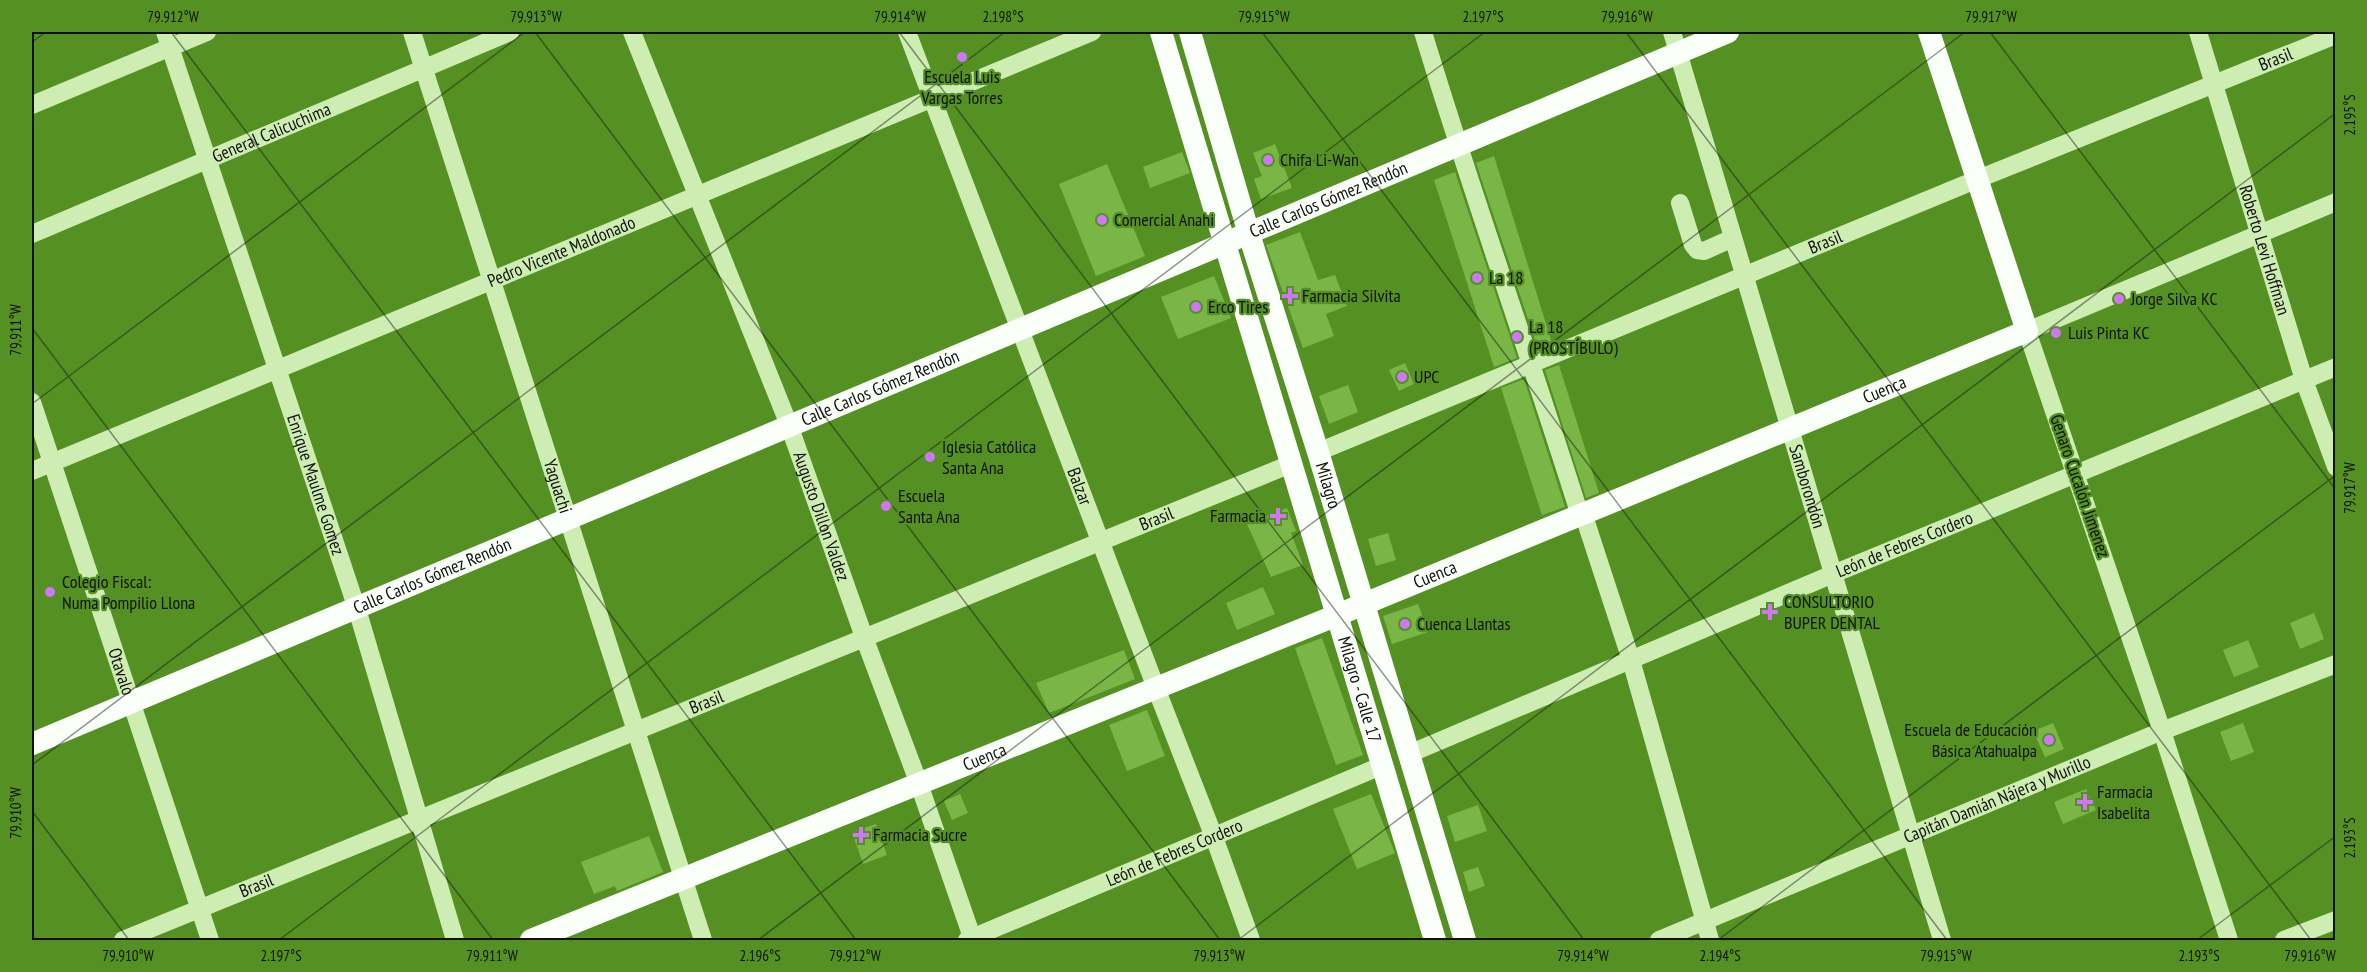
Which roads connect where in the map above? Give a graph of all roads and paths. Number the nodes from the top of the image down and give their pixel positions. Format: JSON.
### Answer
{"nodes":[{"id":1,"x":207,"y":32,"type":"edge"},
{"id":2,"x":412,"y":32,"type":"edge"},
{"id":3,"x":510,"y":32,"type":"edge"},
{"id":4,"x":632,"y":32,"type":"edge"},
{"id":5,"x":907,"y":32,"type":"edge"},
{"id":6,"x":1092,"y":32,"type":"edge"},
{"id":7,"x":1161,"y":32,"type":"edge"},
{"id":8,"x":1190,"y":32,"type":"edge"},
{"id":9,"x":1423,"y":32,"type":"edge"},
{"id":10,"x":1728,"y":32,"type":"edge"},
{"id":11,"x":1929,"y":32,"type":"edge"},
{"id":12,"x":2198,"y":32,"type":"edge"},
{"id":13,"x":2336,"y":35,"type":"edge"},
{"id":14,"x":168,"y":39,"type":"edge"},
{"id":15,"x":1675,"y":42,"type":"edge"},
{"id":16,"x":424,"y":68,"type":"junction"},
{"id":17,"x":2215,"y":84,"type":"junction"},
{"id":18,"x":932,"y":98,"type":"junction"},
{"id":19,"x":32,"y":105,"type":"edge"},
{"id":20,"x":1461,"y":155,"type":"junction"},
{"id":21,"x":208,"y":160,"type":"junction"},
{"id":22,"x":1978,"y":179,"type":"junction"},
{"id":23,"x":699,"y":195,"type":"junction"},
{"id":24,"x":2336,"y":202,"type":"edge"},
{"id":25,"x":1680,"y":203,"type":"dead end"},
{"id":26,"x":32,"y":234,"type":"edge"},
{"id":27,"x":1249,"y":234,"type":"junction"},
{"id":28,"x":2259,"y":234,"type":"junction"},
{"id":29,"x":1733,"y":238,"type":"junction"},
{"id":30,"x":1225,"y":244,"type":"junction"},
{"id":31,"x":1744,"y":275,"type":"junction"},
{"id":32,"x":493,"y":280,"type":"junction"},
{"id":33,"x":1020,"y":330,"type":"junction"},
{"id":34,"x":2027,"y":331,"type":"junction"},
{"id":35,"x":1532,"y":363,"type":"junction"},
{"id":36,"x":2336,"y":367,"type":"edge"},
{"id":37,"x":277,"y":369,"type":"junction"},
{"id":38,"x":2304,"y":380,"type":"junction"},
{"id":39,"x":32,"y":402,"type":"edge"},
{"id":40,"x":789,"y":425,"type":"junction"},
{"id":41,"x":1790,"y":428,"type":"junction"},
{"id":42,"x":1318,"y":452,"type":"junction"},
{"id":43,"x":51,"y":463,"type":"junction"},
{"id":44,"x":1291,"y":464,"type":"junction"},
{"id":45,"x":2336,"y":467,"type":"edge"},
{"id":46,"x":32,"y":471,"type":"edge"},
{"id":47,"x":2076,"y":472,"type":"junction"},
{"id":48,"x":1580,"y":509,"type":"junction"},
{"id":49,"x":570,"y":519,"type":"junction"},
{"id":50,"x":1100,"y":542,"type":"junction"},
{"id":51,"x":1833,"y":574,"type":"junction"},
{"id":52,"x":1364,"y":603,"type":"junction"},
{"id":53,"x":357,"y":609,"type":"junction"},
{"id":54,"x":1335,"y":616,"type":"junction"},
{"id":55,"x":864,"y":637,"type":"junction"},
{"id":56,"x":1631,"y":660,"type":"junction"},
{"id":57,"x":2336,"y":664,"type":"edge"},
{"id":58,"x":1156,"y":688,"type":"junction"},
{"id":59,"x":130,"y":704,"type":"junction"},
{"id":60,"x":635,"y":730,"type":"junction"},
{"id":61,"x":2162,"y":731,"type":"junction"},
{"id":62,"x":32,"y":744,"type":"edge"},
{"id":63,"x":1409,"y":754,"type":"junction"},
{"id":64,"x":1381,"y":765,"type":"junction"},
{"id":65,"x":919,"y":784,"type":"junction"},
{"id":66,"x":421,"y":820,"type":"junction"},
{"id":67,"x":1214,"y":837,"type":"junction"},
{"id":68,"x":1912,"y":837,"type":"junction"},
{"id":69,"x":683,"y":879,"type":"junction"},
{"id":70,"x":200,"y":907,"type":"junction"},
{"id":71,"x":2336,"y":920,"type":"edge"},
{"id":72,"x":1704,"y":921,"type":"junction"},
{"id":73,"x":123,"y":940,"type":"edge"},
{"id":74,"x":210,"y":940,"type":"edge"},
{"id":75,"x":455,"y":940,"type":"edge"},
{"id":76,"x":531,"y":940,"type":"edge"},
{"id":77,"x":703,"y":940,"type":"edge"},
{"id":78,"x":971,"y":940,"type":"edge"},
{"id":79,"x":1251,"y":940,"type":"edge"},
{"id":80,"x":1435,"y":940,"type":"edge"},
{"id":81,"x":1465,"y":940,"type":"edge"},
{"id":82,"x":1659,"y":940,"type":"edge"},
{"id":83,"x":1710,"y":940,"type":"edge"},
{"id":84,"x":1942,"y":940,"type":"edge"},
{"id":85,"x":2229,"y":940,"type":"edge"},
{"id":86,"x":2284,"y":940,"type":"edge"}],
"edges":[{"from":1,"to":14,"type":"street"},
{"from":2,"to":16,"type":"street","name":"Yaguachi"},
{"from":3,"to":16,"type":"street","name":"General Calicuchima"},
{"from":4,"to":23,"type":"street","name":"Augusto Dillon Valdez"},
{"from":5,"to":18,"type":"street","name":"Balzar"},
{"from":6,"to":18,"type":"street","name":"Pedro Vicente Maldonado"},
{"from":7,"to":30,"type":"main road","name":"Milagro"},
{"from":8,"to":27,"type":"main road","name":"Milagro"},
{"from":9,"to":20,"type":"street"},
{"from":10,"to":15,"type":"main road","name":"Calle Carlos Gómez Rendón"},
{"from":11,"to":22,"type":"main road","name":"Genaro Cucalón Jimenez"},
{"from":12,"to":17,"type":"street","name":"Roberto Levi Hoffman"},
{"from":13,"to":17,"type":"street","name":"Brasil"},
{"from":14,"to":19,"type":"street"},
{"from":14,"to":21,"type":"street","name":"Enrique Maulme Gomez"},
{"from":15,"to":20,"type":"main road","name":"Calle Carlos Gómez Rendón"},
{"from":15,"to":29,"type":"street","name":"Samborondón"},
{"from":16,"to":21,"type":"street","name":"General Calicuchima"},
{"from":16,"to":32,"type":"street","name":"Yaguachi"},
{"from":17,"to":22,"type":"street","name":"Brasil"},
{"from":17,"to":28,"type":"street","name":"Roberto Levi Hoffman"},
{"from":18,"to":23,"type":"street","name":"Pedro Vicente Maldonado"},
{"from":18,"to":33,"type":"street","name":"Balzar"},
{"from":20,"to":27,"type":"main road","name":"Calle Carlos Gómez Rendón"},
{"from":20,"to":35,"type":"street"},
{"from":21,"to":26,"type":"street","name":"General Calicuchima"},
{"from":21,"to":37,"type":"street","name":"Enrique Maulme Gomez"},
{"from":22,"to":31,"type":"street","name":"Brasil"},
{"from":22,"to":34,"type":"main road","name":"Genaro Cucalón Jimenez"},
{"from":23,"to":32,"type":"street","name":"Pedro Vicente Maldonado"},
{"from":23,"to":40,"type":"street","name":"Augusto Dillon Valdez"},
{"from":24,"to":28,"type":"street","name":"Cuenca"},
{"from":25,"to":29,"type":"street"},
{"from":27,"to":30,"type":"main road","name":"Calle Carlos Gómez Rendón"},
{"from":27,"to":42,"type":"main road","name":"Milagro"},
{"from":28,"to":34,"type":"street","name":"Cuenca"},
{"from":28,"to":38,"type":"street","name":"Roberto Levi Hoffman"},
{"from":29,"to":31,"type":"street","name":"Samborondón"},
{"from":30,"to":33,"type":"main road","name":"Calle Carlos Gómez Rendón"},
{"from":30,"to":44,"type":"main road","name":"Milagro"},
{"from":31,"to":35,"type":"street","name":"Brasil"},
{"from":31,"to":41,"type":"street","name":"Samborondón"},
{"from":32,"to":37,"type":"street","name":"Pedro Vicente Maldonado"},
{"from":32,"to":49,"type":"street","name":"Yaguachi"},
{"from":33,"to":40,"type":"main road","name":"Calle Carlos Gómez Rendón"},
{"from":33,"to":50,"type":"street","name":"Balzar"},
{"from":34,"to":41,"type":"main road","name":"Cuenca"},
{"from":34,"to":47,"type":"street","name":"Genaro Cucalón Jimenez"},
{"from":35,"to":42,"type":"street","name":"Brasil"},
{"from":35,"to":48,"type":"street"},
{"from":36,"to":38,"type":"street","name":"León de Febres Cordero"},
{"from":37,"to":43,"type":"street","name":"Pedro Vicente Maldonado"},
{"from":37,"to":53,"type":"street","name":"Enrique Maulme Gomez"},
{"from":38,"to":45,"type":"street","name":"Roberto Levi Hoffman"},
{"from":38,"to":47,"type":"street","name":"León de Febres Cordero"},
{"from":39,"to":43,"type":"street","name":"Otavalo"},
{"from":40,"to":49,"type":"main road","name":"Calle Carlos Gómez Rendón"},
{"from":40,"to":55,"type":"street","name":"Augusto Dillon Valdez"},
{"from":41,"to":48,"type":"main road","name":"Cuenca"},
{"from":41,"to":51,"type":"street","name":"Samborondón"},
{"from":42,"to":52,"type":"main road","name":"Milagro"},
{"from":43,"to":46,"type":"street","name":"Pedro Vicente Maldonado"},
{"from":43,"to":59,"type":"street","name":"Otavalo"},
{"from":44,"to":50,"type":"street","name":"Brasil"},
{"from":44,"to":54,"type":"main road","name":"Milagro"},
{"from":47,"to":51,"type":"street","name":"León de Febres Cordero"},
{"from":47,"to":61,"type":"street","name":"Genaro Cucalón Jimenez"},
{"from":48,"to":52,"type":"main road","name":"Cuenca"},
{"from":48,"to":56,"type":"street"},
{"from":49,"to":53,"type":"main road","name":"Calle Carlos Gómez Rendón"},
{"from":49,"to":60,"type":"street","name":"Yaguachi"},
{"from":50,"to":55,"type":"street","name":"Brasil"},
{"from":50,"to":58,"type":"street","name":"Balzar"},
{"from":51,"to":56,"type":"street","name":"León de Febres Cordero"},
{"from":51,"to":68,"type":"street","name":"Samborondón"},
{"from":52,"to":54,"type":"main road","name":"Cuenca"},
{"from":52,"to":63,"type":"main road","name":"Milagro"},
{"from":53,"to":59,"type":"main road","name":"Calle Carlos Gómez Rendón"},
{"from":53,"to":66,"type":"street","name":"Enrique Maulme Gomez"},
{"from":54,"to":58,"type":"main road","name":"Cuenca"},
{"from":54,"to":64,"type":"main road","name":"Milagro - Calle 17"},
{"from":55,"to":60,"type":"street","name":"Brasil"},
{"from":55,"to":65,"type":"street","name":"Augusto Dillon Valdez"},
{"from":56,"to":63,"type":"street","name":"León de Febres Cordero"},
{"from":56,"to":72,"type":"street"},
{"from":57,"to":61,"type":"street","name":"Capitán Damián Nájera y Murillo"},
{"from":58,"to":65,"type":"main road","name":"Cuenca"},
{"from":58,"to":67,"type":"street","name":"Balzar"},
{"from":59,"to":62,"type":"main road","name":"Calle Carlos Gómez Rendón"},
{"from":59,"to":70,"type":"street","name":"Otavalo"},
{"from":60,"to":66,"type":"street","name":"Brasil"},
{"from":60,"to":69,"type":"street","name":"Yaguachi"},
{"from":61,"to":68,"type":"street","name":"Capitán Damián Nájera y Murillo"},
{"from":61,"to":85,"type":"street","name":"Genaro Cucalón Jimenez"},
{"from":63,"to":81,"type":"main road","name":"Milagro"},
{"from":64,"to":67,"type":"street","name":"León de Febres Cordero"},
{"from":64,"to":80,"type":"main road"},
{"from":65,"to":69,"type":"main road","name":"Cuenca"},
{"from":65,"to":78,"type":"street","name":"Augusto Dillon Valdez"},
{"from":66,"to":70,"type":"street","name":"Brasil"},
{"from":66,"to":75,"type":"street","name":"Enrique Maulme Gomez"},
{"from":67,"to":78,"type":"street","name":"León de Febres Cordero"},
{"from":67,"to":79,"type":"street","name":"Balzar"},
{"from":68,"to":72,"type":"street","name":"Capitán Damián Nájera y Murillo"},
{"from":68,"to":84,"type":"street","name":"Samborondón"},
{"from":69,"to":76,"type":"main road","name":"Cuenca"},
{"from":69,"to":77,"type":"street","name":"Yaguachi"},
{"from":70,"to":73,"type":"street","name":"Brasil"},
{"from":70,"to":74,"type":"street","name":"Otavalo"},
{"from":71,"to":86,"type":"street"},
{"from":72,"to":82,"type":"street","name":"Capitán Damián Nájera y Murillo"},
{"from":72,"to":83,"type":"street"}]}
